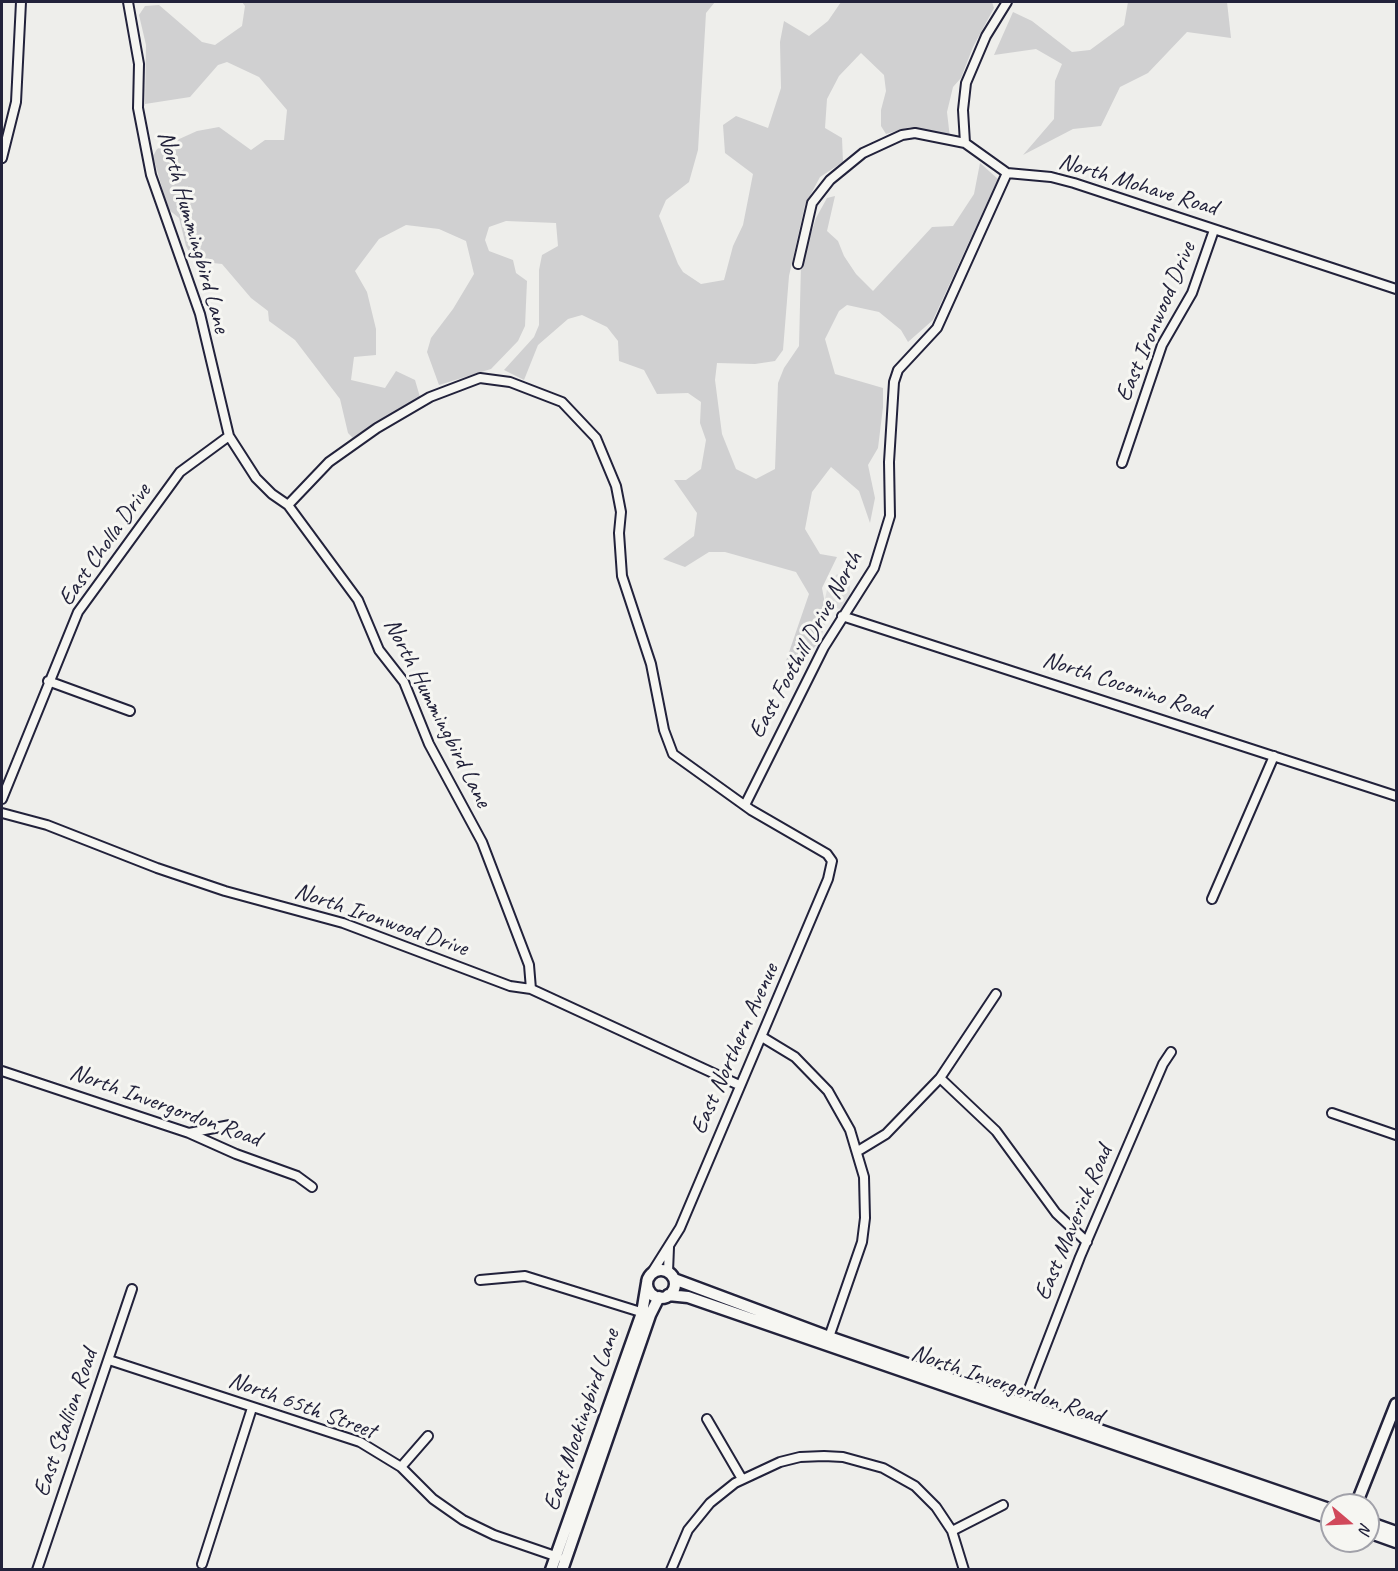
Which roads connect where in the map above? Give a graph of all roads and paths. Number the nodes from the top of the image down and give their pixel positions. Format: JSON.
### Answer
{"nodes":[{"id":1,"x":21,"y":2,"type":"edge"},
{"id":2,"x":128,"y":2,"type":"edge"},
{"id":3,"x":1007,"y":2,"type":"edge"},
{"id":4,"x":964,"y":144,"type":"junction"},
{"id":5,"x":2,"y":158,"type":"edge"},
{"id":6,"x":1007,"y":173,"type":"junction"},
{"id":7,"x":1214,"y":230,"type":"junction"},
{"id":8,"x":798,"y":264,"type":"dead end"},
{"id":9,"x":1396,"y":289,"type":"edge"},
{"id":10,"x":228,"y":436,"type":"junction"},
{"id":11,"x":1122,"y":463,"type":"dead end"},
{"id":12,"x":288,"y":505,"type":"junction"},
{"id":13,"x":842,"y":616,"type":"junction"},
{"id":14,"x":48,"y":681,"type":"junction"},
{"id":15,"x":130,"y":711,"type":"dead end"},
{"id":16,"x":1274,"y":756,"type":"junction"},
{"id":17,"x":1396,"y":796,"type":"edge"},
{"id":18,"x":2,"y":799,"type":"edge"},
{"id":19,"x":744,"y":804,"type":"junction"},
{"id":20,"x":2,"y":813,"type":"edge"},
{"id":21,"x":1212,"y":898,"type":"dead end"},
{"id":22,"x":531,"y":988,"type":"junction"},
{"id":23,"x":996,"y":994,"type":"dead end"},
{"id":24,"x":762,"y":1036,"type":"junction"},
{"id":25,"x":1171,"y":1052,"type":"dead end"},
{"id":26,"x":2,"y":1071,"type":"edge"},
{"id":27,"x":940,"y":1078,"type":"junction"},
{"id":28,"x":739,"y":1085,"type":"junction"},
{"id":29,"x":1332,"y":1113,"type":"dead end"},
{"id":30,"x":230,"y":1125,"type":"dead end"},
{"id":31,"x":189,"y":1133,"type":"junction"},
{"id":32,"x":1396,"y":1135,"type":"edge"},
{"id":33,"x":858,"y":1151,"type":"junction"},
{"id":34,"x":312,"y":1187,"type":"dead end"},
{"id":35,"x":1087,"y":1242,"type":"junction"},
{"id":36,"x":670,"y":1245,"type":"junction"},
{"id":37,"x":671,"y":1276,"type":"junction"},
{"id":38,"x":649,"y":1279,"type":"junction"},
{"id":39,"x":480,"y":1280,"type":"dead end"},
{"id":40,"x":132,"y":1289,"type":"dead end"},
{"id":41,"x":664,"y":1296,"type":"junction"},
{"id":42,"x":646,"y":1314,"type":"junction"},
{"id":43,"x":827,"y":1342,"type":"junction"},
{"id":44,"x":109,"y":1360,"type":"junction"},
{"id":45,"x":1396,"y":1404,"type":"edge"},
{"id":46,"x":1022,"y":1407,"type":"junction"},
{"id":47,"x":252,"y":1408,"type":"junction"},
{"id":48,"x":707,"y":1419,"type":"dead end"},
{"id":49,"x":428,"y":1436,"type":"dead end"},
{"id":50,"x":401,"y":1467,"type":"junction"},
{"id":51,"x":742,"y":1479,"type":"junction"},
{"id":52,"x":1361,"y":1493,"type":"edge"},
{"id":53,"x":1002,"y":1505,"type":"dead end"},
{"id":54,"x":1320,"y":1506,"type":"edge"},
{"id":55,"x":1320,"y":1515,"type":"edge"},
{"id":56,"x":1380,"y":1526,"type":"edge"},
{"id":57,"x":952,"y":1531,"type":"junction"},
{"id":58,"x":1396,"y":1532,"type":"edge"},
{"id":59,"x":1380,"y":1536,"type":"edge"},
{"id":60,"x":1396,"y":1542,"type":"edge"},
{"id":61,"x":561,"y":1561,"type":"edge"},
{"id":62,"x":202,"y":1564,"type":"dead end"},
{"id":63,"x":37,"y":1569,"type":"edge"},
{"id":64,"x":551,"y":1569,"type":"edge"},
{"id":65,"x":671,"y":1569,"type":"edge"},
{"id":66,"x":964,"y":1569,"type":"edge"}],
"edges":[{"from":1,"to":5,"type":"street"},
{"from":2,"to":10,"type":"street","name":"North Hummingbird Lane"},
{"from":3,"to":4,"type":"street"},
{"from":4,"to":6,"type":"street","name":"North Mohave Road"},
{"from":4,"to":8,"type":"street","name":"North Mohave Road"},
{"from":6,"to":7,"type":"street","name":"North Mohave Road"},
{"from":6,"to":13,"type":"street","name":"East Foothill Drive North"},
{"from":7,"to":9,"type":"street","name":"North Mohave Road"},
{"from":7,"to":11,"type":"street","name":"East Ironwood Drive"},
{"from":10,"to":12,"type":"street","name":"North Hummingbird Lane"},
{"from":10,"to":14,"type":"street","name":"East Cholla Drive"},
{"from":12,"to":19,"type":"street"},
{"from":12,"to":22,"type":"street","name":"North Hummingbird Lane"},
{"from":13,"to":16,"type":"street","name":"North Coconino Road"},
{"from":13,"to":19,"type":"street","name":"East Foothill Drive North"},
{"from":14,"to":15,"type":"street"},
{"from":14,"to":18,"type":"street","name":"East Cholla Drive"},
{"from":16,"to":17,"type":"street","name":"North Coconino Road"},
{"from":16,"to":21,"type":"street"},
{"from":19,"to":24,"type":"street","name":"East Northern Avenue"},
{"from":20,"to":22,"type":"street","name":"North Ironwood Drive"},
{"from":22,"to":28,"type":"street","name":"North Ironwood Drive"},
{"from":23,"to":27,"type":"street"},
{"from":24,"to":28,"type":"street","name":"East Northern Avenue"},
{"from":24,"to":33,"type":"street"},
{"from":25,"to":35,"type":"street","name":"East Maverick Road"},
{"from":26,"to":31,"type":"street","name":"North Invergordon Road"},
{"from":27,"to":33,"type":"street"},
{"from":27,"to":35,"type":"street"},
{"from":28,"to":36,"type":"street","name":"East Northern Avenue"},
{"from":29,"to":32,"type":"street"},
{"from":30,"to":31,"type":"street"},
{"from":31,"to":34,"type":"street","name":"North Invergordon Road"},
{"from":33,"to":43,"type":"street"},
{"from":35,"to":46,"type":"street","name":"East Maverick Road"},
{"from":36,"to":37,"type":"street","name":"East Northern Avenue"},
{"from":36,"to":38,"type":"street","name":"East Northern Avenue"},
{"from":37,"to":38,"type":"street","name":"North Invergordon Road"},
{"from":37,"to":41,"type":"street"},
{"from":37,"to":43,"type":"street","name":"North Invergordon Road"},
{"from":38,"to":41,"type":"street"},
{"from":38,"to":42,"type":"street","name":"East Mockingbird Lane"},
{"from":39,"to":42,"type":"street"},
{"from":40,"to":44,"type":"street","name":"East Stallion Road"},
{"from":41,"to":42,"type":"street","name":"East Mockingbird Lane"},
{"from":41,"to":43,"type":"street","name":"North Invergordon Road"},
{"from":42,"to":61,"type":"street","name":"East Mockingbird Lane"},
{"from":43,"to":46,"type":"street","name":"North Invergordon Road"},
{"from":44,"to":47,"type":"street","name":"North 65th Street"},
{"from":44,"to":63,"type":"street","name":"East Stallion Road"},
{"from":45,"to":52,"type":"street"},
{"from":46,"to":54,"type":"street","name":"North Invergordon Road"},
{"from":46,"to":55,"type":"street","name":"North Invergordon Road"},
{"from":47,"to":50,"type":"street","name":"North 65th Street"},
{"from":47,"to":62,"type":"street"},
{"from":48,"to":51,"type":"street"},
{"from":49,"to":50,"type":"street"},
{"from":50,"to":61,"type":"street","name":"North 65th Street"},
{"from":51,"to":57,"type":"street"},
{"from":51,"to":65,"type":"street"},
{"from":53,"to":57,"type":"street"},
{"from":56,"to":58,"type":"street"},
{"from":57,"to":66,"type":"street"},
{"from":59,"to":60,"type":"street"},
{"from":61,"to":64,"type":"street","name":"East Mockingbird Lane"}]}
